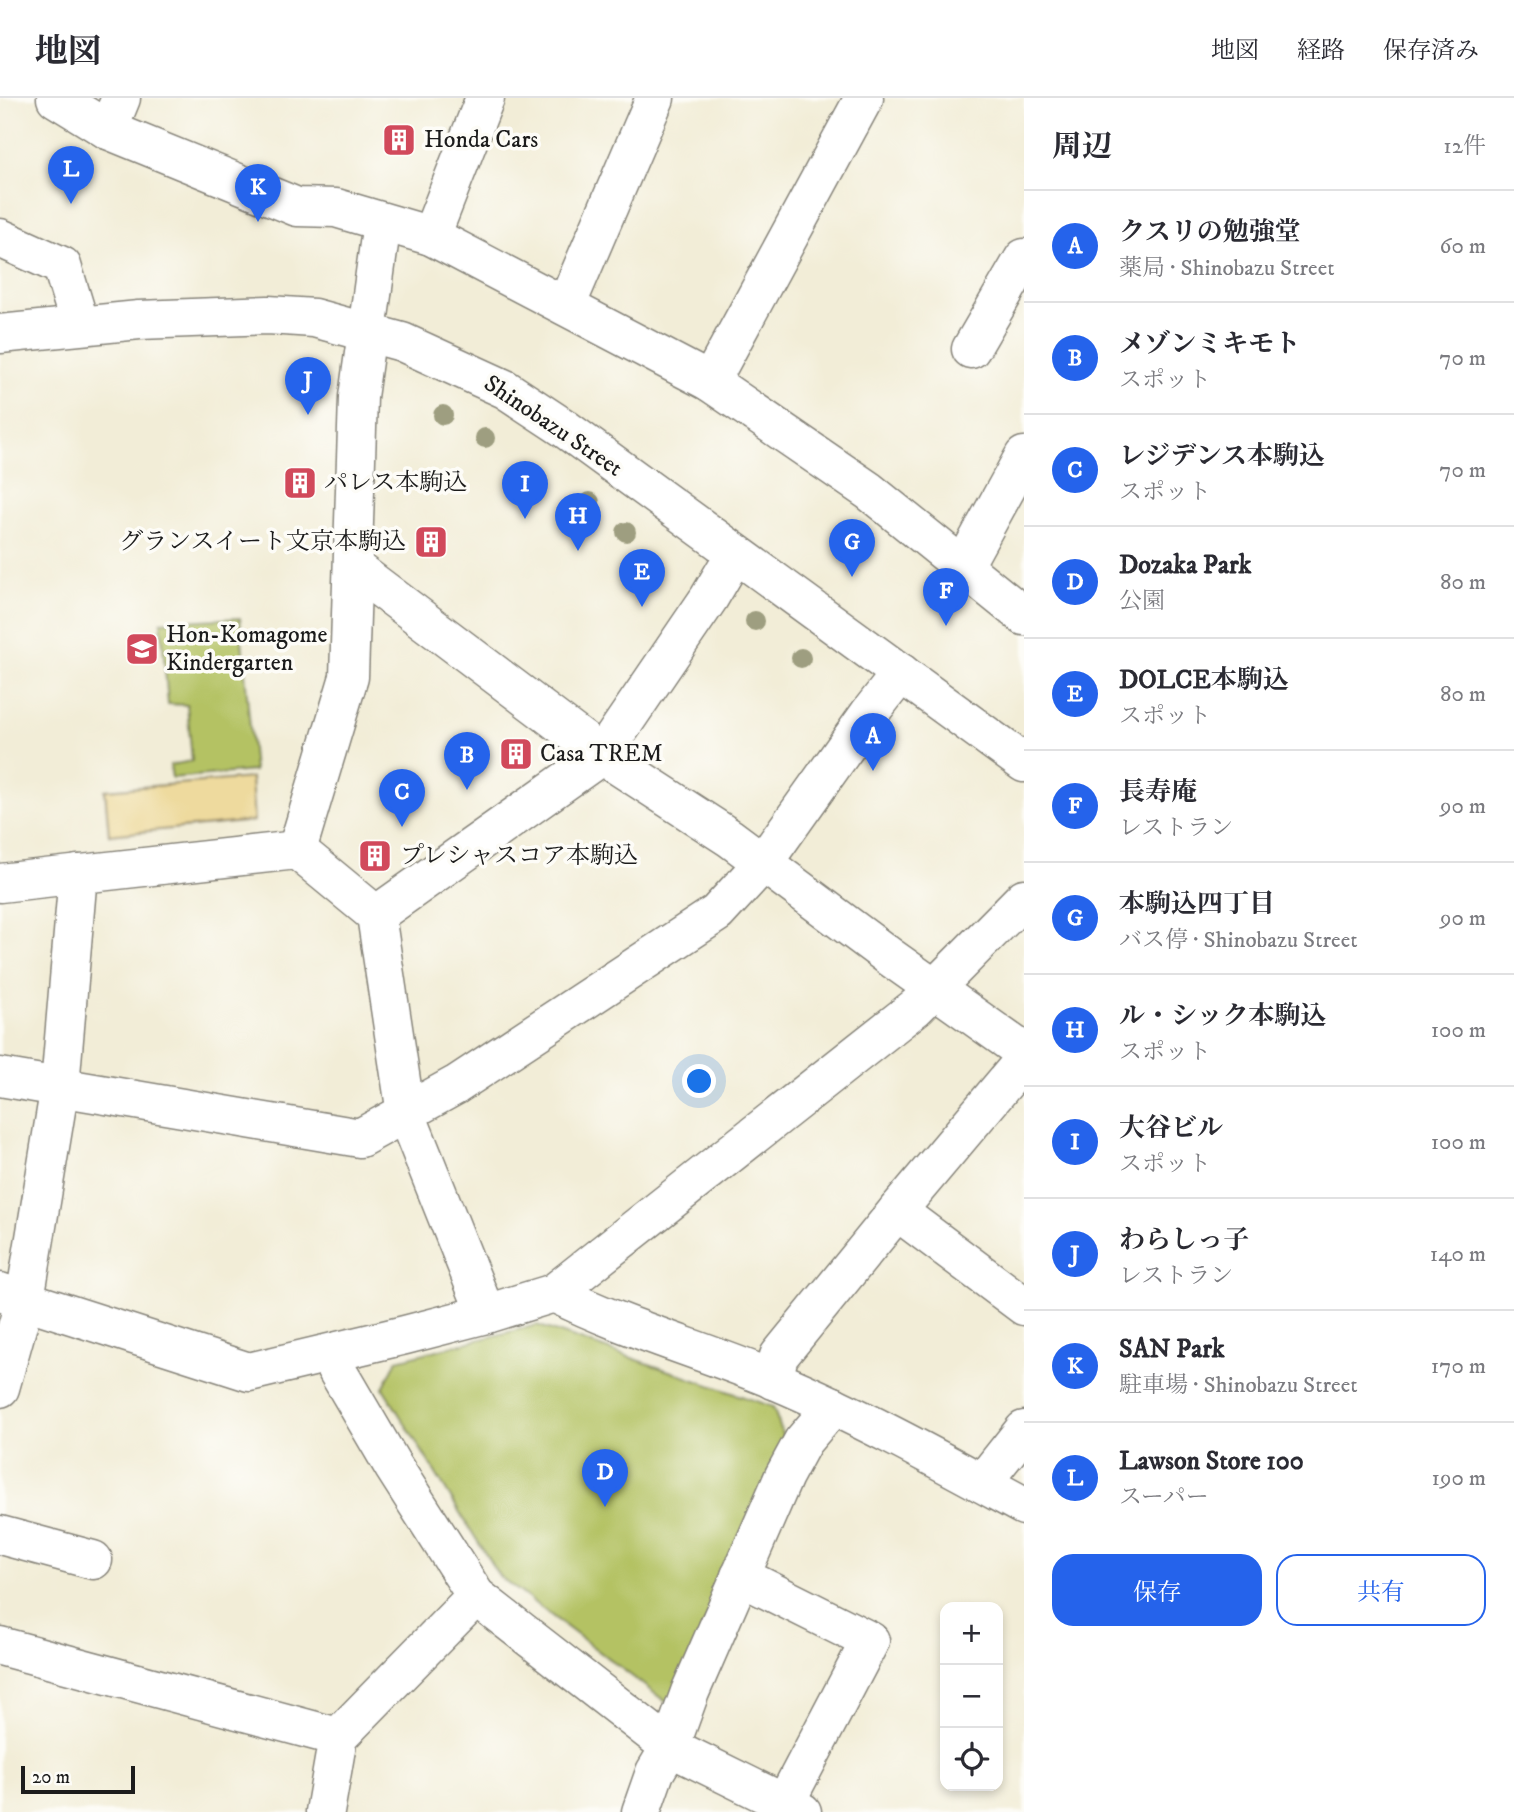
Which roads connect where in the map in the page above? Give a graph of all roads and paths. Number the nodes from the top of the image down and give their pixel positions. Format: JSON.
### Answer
{"nodes":[{"id":1,"x":56,"y":98,"type":"edge"},
{"id":2,"x":485,"y":98,"type":"edge"},
{"id":3,"x":655,"y":98,"type":"edge"},
{"id":4,"x":863,"y":98,"type":"edge"},
{"id":5,"x":115,"y":114,"type":"edge"},
{"id":6,"x":382,"y":222,"type":"junction"},
{"id":7,"x":431,"y":236,"type":"junction"},
{"id":8,"x":0,"y":238,"type":"edge"},
{"id":9,"x":1024,"y":258,"type":"edge"},
{"id":10,"x":566,"y":306,"type":"junction"},
{"id":11,"x":80,"y":325,"type":"junction"},
{"id":12,"x":366,"y":332,"type":"junction"},
{"id":13,"x":0,"y":334,"type":"edge"},
{"id":14,"x":971,"y":349,"type":"dead end"},
{"id":15,"x":710,"y":382,"type":"junction"},
{"id":16,"x":1024,"y":456,"type":"edge"},
{"id":17,"x":735,"y":554,"type":"junction"},
{"id":18,"x":963,"y":567,"type":"junction"},
{"id":19,"x":354,"y":568,"type":"junction"},
{"id":20,"x":1024,"y":616,"type":"edge"},
{"id":21,"x":901,"y":673,"type":"junction"},
{"id":22,"x":602,"y":755,"type":"junction"},
{"id":23,"x":1024,"y":763,"type":"edge"},
{"id":24,"x":297,"y":850,"type":"junction"},
{"id":25,"x":763,"y":863,"type":"junction"},
{"id":26,"x":78,"y":874,"type":"junction"},
{"id":27,"x":0,"y":883,"type":"edge"},
{"id":28,"x":1024,"y":898,"type":"edge"},
{"id":29,"x":376,"y":915,"type":"junction"},
{"id":30,"x":936,"y":988,"type":"junction"},
{"id":31,"x":1024,"y":1052,"type":"edge"},
{"id":32,"x":1024,"y":1060,"type":"edge"},
{"id":33,"x":0,"y":1077,"type":"edge"},
{"id":34,"x":61,"y":1086,"type":"junction"},
{"id":35,"x":406,"y":1114,"type":"junction"},
{"id":36,"x":897,"y":1211,"type":"junction"},
{"id":37,"x":554,"y":1293,"type":"junction"},
{"id":38,"x":13,"y":1295,"type":"edge"},
{"id":39,"x":1024,"y":1306,"type":"edge"},
{"id":40,"x":486,"y":1314,"type":"junction"},
{"id":41,"x":328,"y":1355,"type":"junction"},
{"id":42,"x":773,"y":1380,"type":"junction"},
{"id":43,"x":0,"y":1388,"type":"edge"},
{"id":44,"x":833,"y":1406,"type":"junction"},
{"id":45,"x":1024,"y":1430,"type":"edge"},
{"id":46,"x":982,"y":1483,"type":"junction"},
{"id":47,"x":1024,"y":1506,"type":"edge"},
{"id":48,"x":0,"y":1535,"type":"edge"},
{"id":49,"x":93,"y":1560,"type":"dead end"},
{"id":50,"x":740,"y":1576,"type":"junction"},
{"id":51,"x":476,"y":1596,"type":"junction"},
{"id":52,"x":0,"y":1646,"type":"edge"},
{"id":53,"x":338,"y":1737,"type":"junction"},
{"id":54,"x":670,"y":1747,"type":"junction"},
{"id":55,"x":794,"y":1808,"type":"edge"},
{"id":56,"x":325,"y":1812,"type":"edge"},
{"id":57,"x":641,"y":1812,"type":"edge"}],
"edges":[{"from":1,"to":5,"type":"street"},
{"from":2,"to":7,"type":"street"},
{"from":3,"to":10,"type":"street"},
{"from":4,"to":15,"type":"street"},
{"from":5,"to":6,"type":"street"},
{"from":6,"to":7,"type":"street"},
{"from":6,"to":12,"type":"street"},
{"from":7,"to":10,"type":"street"},
{"from":8,"to":11,"type":"street"},
{"from":9,"to":14,"type":"street"},
{"from":10,"to":15,"type":"street"},
{"from":11,"to":12,"type":"street","name":"Shinobazu Street"},
{"from":11,"to":13,"type":"street","name":"Shinobazu Street"},
{"from":12,"to":17,"type":"street","name":"Shinobazu Street"},
{"from":12,"to":19,"type":"street"},
{"from":15,"to":18,"type":"street"},
{"from":16,"to":18,"type":"street"},
{"from":17,"to":21,"type":"street","name":"Shinobazu Street"},
{"from":17,"to":22,"type":"street"},
{"from":18,"to":20,"type":"street"},
{"from":19,"to":22,"type":"street"},
{"from":19,"to":24,"type":"street"},
{"from":21,"to":23,"type":"street","name":"Shinobazu Street"},
{"from":21,"to":25,"type":"street"},
{"from":22,"to":25,"type":"street"},
{"from":22,"to":29,"type":"street"},
{"from":24,"to":26,"type":"street"},
{"from":24,"to":29,"type":"street"},
{"from":25,"to":30,"type":"street"},
{"from":25,"to":35,"type":"street"},
{"from":26,"to":27,"type":"street"},
{"from":26,"to":34,"type":"street"},
{"from":28,"to":30,"type":"street"},
{"from":29,"to":35,"type":"street"},
{"from":30,"to":31,"type":"street"},
{"from":30,"to":37,"type":"street"},
{"from":32,"to":36,"type":"street"},
{"from":33,"to":34,"type":"street"},
{"from":34,"to":35,"type":"street"},
{"from":34,"to":38,"type":"street"},
{"from":35,"to":40,"type":"street"},
{"from":36,"to":39,"type":"street"},
{"from":36,"to":42,"type":"street"},
{"from":37,"to":40,"type":"street"},
{"from":37,"to":42,"type":"street"},
{"from":38,"to":41,"type":"street"},
{"from":38,"to":43,"type":"street"},
{"from":40,"to":41,"type":"street"},
{"from":41,"to":51,"type":"street"},
{"from":42,"to":44,"type":"street"},
{"from":44,"to":46,"type":"street"},
{"from":44,"to":50,"type":"street"},
{"from":45,"to":46,"type":"street"},
{"from":46,"to":47,"type":"street"},
{"from":48,"to":49,"type":"street"},
{"from":50,"to":54,"type":"street"},
{"from":50,"to":55,"type":"street"},
{"from":51,"to":53,"type":"street"},
{"from":51,"to":54,"type":"street"},
{"from":52,"to":53,"type":"street"},
{"from":53,"to":56,"type":"street"},
{"from":54,"to":55,"type":"street"},
{"from":54,"to":57,"type":"street"}]}
